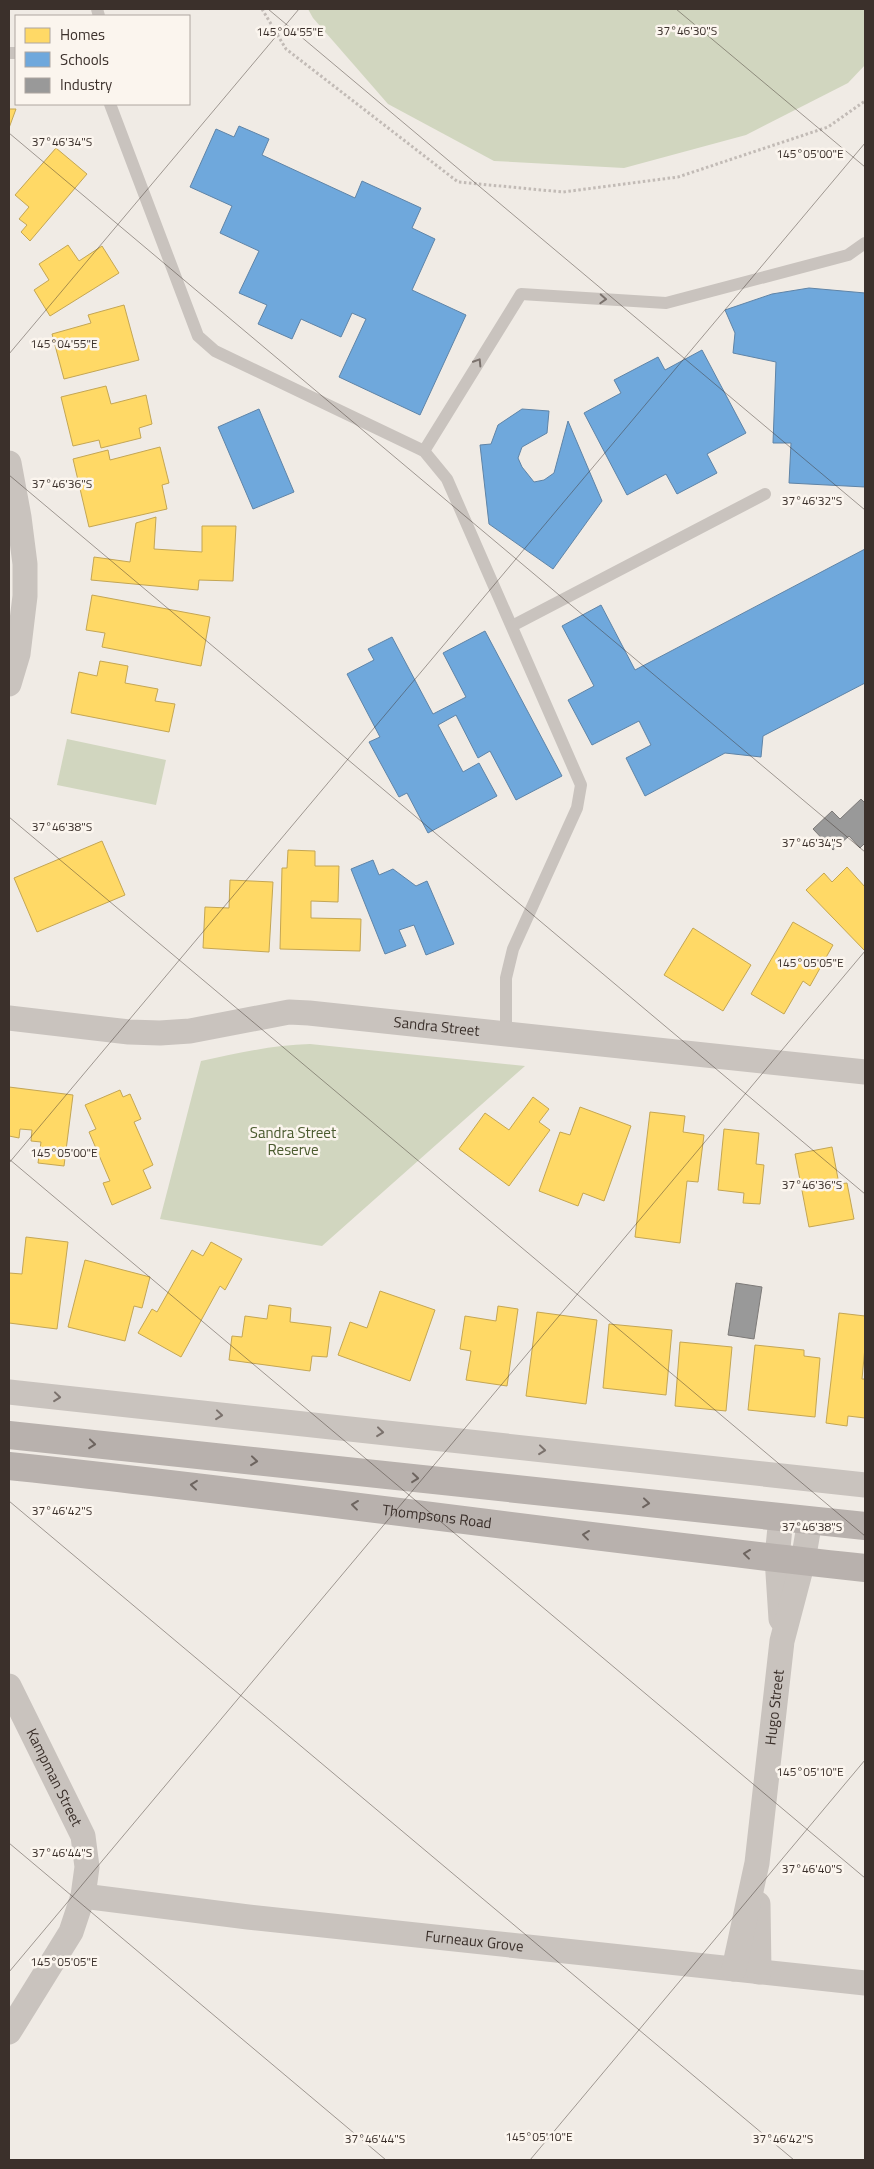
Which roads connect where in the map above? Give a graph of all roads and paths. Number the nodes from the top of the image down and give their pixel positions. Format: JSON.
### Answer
{"nodes":[{"id":1,"x":262,"y":9,"type":"edge"},
{"id":2,"x":865,"y":101,"type":"edge"},
{"id":3,"x":110,"y":105,"type":"edge"},
{"id":4,"x":865,"y":243,"type":"edge"},
{"id":5,"x":424,"y":451,"type":"junction"},
{"id":6,"x":9,"y":463,"type":"edge"},
{"id":7,"x":765,"y":494,"type":"dead end"},
{"id":8,"x":512,"y":626,"type":"junction"},
{"id":9,"x":9,"y":684,"type":"edge"},
{"id":10,"x":9,"y":1018,"type":"edge"},
{"id":11,"x":506,"y":1034,"type":"junction"},
{"id":12,"x":865,"y":1072,"type":"edge"},
{"id":13,"x":9,"y":1392,"type":"edge"},
{"id":14,"x":9,"y":1435,"type":"edge"},
{"id":15,"x":9,"y":1466,"type":"edge"},
{"id":16,"x":865,"y":1485,"type":"edge"},
{"id":17,"x":781,"y":1517,"type":"junction"},
{"id":18,"x":810,"y":1520,"type":"junction"},
{"id":19,"x":865,"y":1526,"type":"edge"},
{"id":20,"x":790,"y":1559,"type":"junction"},
{"id":21,"x":865,"y":1568,"type":"edge"},
{"id":22,"x":9,"y":1686,"type":"edge"},
{"id":23,"x":757,"y":1863,"type":"junction"},
{"id":24,"x":83,"y":1896,"type":"junction"},
{"id":25,"x":734,"y":1969,"type":"junction"},
{"id":26,"x":759,"y":1972,"type":"junction"},
{"id":27,"x":865,"y":1983,"type":"edge"},
{"id":28,"x":9,"y":2032,"type":"edge"}],
"edges":[{"from":1,"to":2,"type":"path"},
{"from":3,"to":5,"type":"lane"},
{"from":5,"to":4,"type":"lane","one_way":true},
{"from":5,"to":8,"type":"lane"},
{"from":6,"to":9,"type":"street"},
{"from":7,"to":8,"type":"lane"},
{"from":8,"to":11,"type":"lane"},
{"from":10,"to":11,"type":"street","name":"Sandra Street"},
{"from":11,"to":12,"type":"street","name":"Sandra Street"},
{"from":13,"to":16,"type":"street","one_way":true},
{"from":14,"to":17,"type":"main road","one_way":true},
{"from":20,"to":15,"type":"main road","name":"Thompsons Road","one_way":true},
{"from":17,"to":18,"type":"main road"},
{"from":17,"to":20,"type":"street","name":"Hugo Street"},
{"from":18,"to":19,"type":"main road"},
{"from":18,"to":20,"type":"street","name":"Hugo Street"},
{"from":20,"to":21,"type":"main road","name":"Thompsons Road"},
{"from":20,"to":23,"type":"street","name":"Hugo Street"},
{"from":22,"to":24,"type":"street","name":"Kampman Street"},
{"from":23,"to":25,"type":"street","name":"Hugo Street"},
{"from":23,"to":26,"type":"street","name":"Hugo Street"},
{"from":24,"to":25,"type":"street","name":"Furneaux Grove"},
{"from":24,"to":28,"type":"street","name":"Kampman Street"},
{"from":25,"to":26,"type":"street","name":"Furneaux Grove"},
{"from":26,"to":27,"type":"street","name":"Furneaux Grove"}]}
